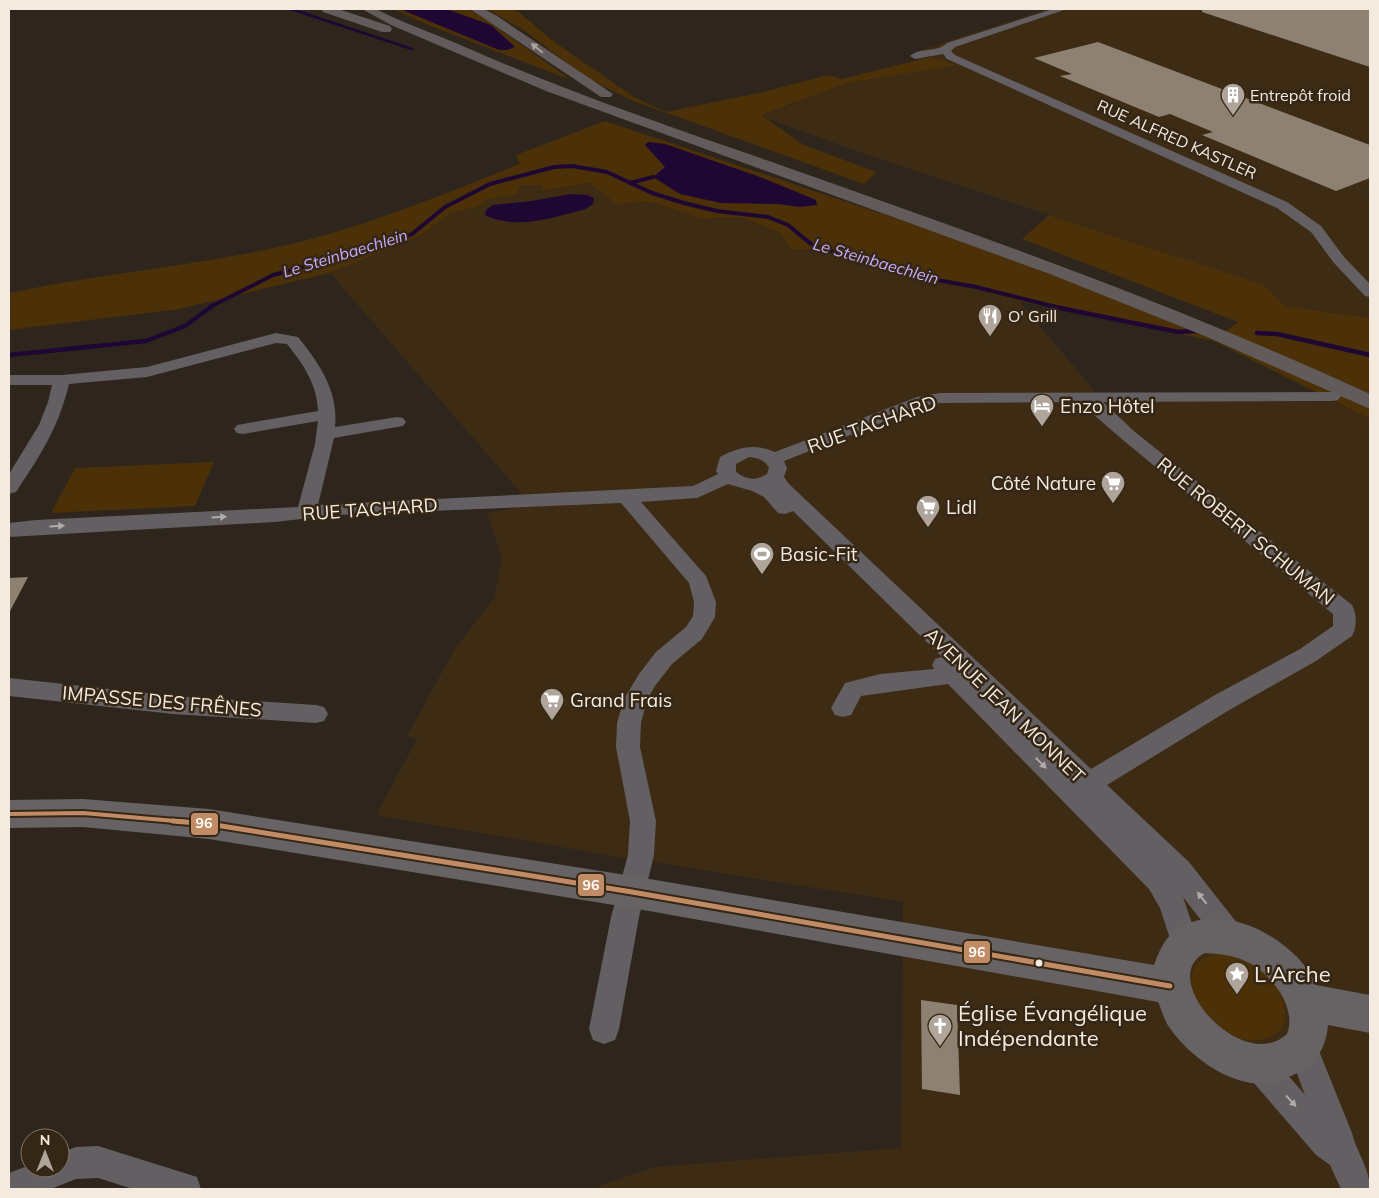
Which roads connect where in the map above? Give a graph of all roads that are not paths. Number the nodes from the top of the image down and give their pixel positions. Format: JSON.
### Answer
{"nodes":[{"id":1,"x":327,"y":9,"type":"edge"},
{"id":2,"x":368,"y":9,"type":"edge"},
{"id":3,"x":381,"y":9,"type":"edge"},
{"id":4,"x":476,"y":9,"type":"edge"},
{"id":5,"x":1062,"y":9,"type":"edge"},
{"id":6,"x":945,"y":51,"type":"junction"},
{"id":7,"x":916,"y":56,"type":"dead end"},
{"id":8,"x":478,"y":59,"type":"junction"},
{"id":9,"x":652,"y":116,"type":"junction"},
{"id":10,"x":1370,"y":293,"type":"edge"},
{"id":11,"x":9,"y":380,"type":"edge"},
{"id":12,"x":62,"y":380,"type":"junction"},
{"id":13,"x":1370,"y":390,"type":"edge"},
{"id":14,"x":1332,"y":396,"type":"dead end"},
{"id":15,"x":1090,"y":397,"type":"junction"},
{"id":16,"x":1370,"y":402,"type":"edge"},
{"id":17,"x":328,"y":414,"type":"junction"},
{"id":18,"x":397,"y":422,"type":"dead end"},
{"id":19,"x":243,"y":429,"type":"dead end"},
{"id":20,"x":328,"y":434,"type":"junction"},
{"id":21,"x":768,"y":474,"type":"junction"},
{"id":22,"x":728,"y":476,"type":"junction"},
{"id":23,"x":9,"y":488,"type":"edge"},
{"id":24,"x":626,"y":497,"type":"junction"},
{"id":25,"x":306,"y":513,"type":"junction"},
{"id":26,"x":9,"y":530,"type":"edge"},
{"id":27,"x":959,"y":671,"type":"junction"},
{"id":28,"x":9,"y":688,"type":"edge"},
{"id":29,"x":843,"y":708,"type":"dead end"},
{"id":30,"x":316,"y":714,"type":"dead end"},
{"id":31,"x":1087,"y":784,"type":"junction"},
{"id":32,"x":9,"y":814,"type":"edge"},
{"id":33,"x":632,"y":892,"type":"junction"},
{"id":34,"x":1231,"y":937,"type":"junction"},
{"id":35,"x":1185,"y":944,"type":"junction"},
{"id":36,"x":1170,"y":986,"type":"junction"},
{"id":37,"x":1306,"y":1002,"type":"junction"},
{"id":38,"x":1370,"y":1014,"type":"edge"},
{"id":39,"x":604,"y":1030,"type":"dead end"},
{"id":40,"x":1302,"y":1047,"type":"junction"},
{"id":41,"x":1258,"y":1064,"type":"junction"},
{"id":42,"x":1341,"y":1154,"type":"junction"},
{"id":43,"x":11,"y":1189,"type":"edge"},
{"id":44,"x":185,"y":1189,"type":"edge"},
{"id":45,"x":1359,"y":1189,"type":"edge"}],
"edges":[{"from":1,"to":8,"type":"highway"},
{"from":2,"to":8,"type":"highway"},
{"from":3,"to":9,"type":"highway"},
{"from":9,"to":4,"type":"highway","one_way":true},
{"from":5,"to":6,"type":"street"},
{"from":6,"to":7,"type":"street"},
{"from":6,"to":10,"type":"street","name":"RUE ALFRED KASTLER"},
{"from":8,"to":16,"type":"highway"},
{"from":9,"to":13,"type":"highway"},
{"from":11,"to":12,"type":"street"},
{"from":12,"to":17,"type":"street"},
{"from":12,"to":23,"type":"street"},
{"from":14,"to":15,"type":"street","name":"RUE TACHARD"},
{"from":15,"to":21,"type":"street","name":"RUE TACHARD"},
{"from":15,"to":31,"type":"street","name":"RUE ROBERT SCHUMAN"},
{"from":17,"to":19,"type":"street"},
{"from":17,"to":20,"type":"street"},
{"from":18,"to":20,"type":"street"},
{"from":20,"to":25,"type":"street"},
{"from":21,"to":22,"type":"street"},
{"from":21,"to":22,"type":"street"},
{"from":21,"to":27,"type":"street","name":"AVENUE JEAN MONNET"},
{"from":22,"to":24,"type":"street","name":"RUE TACHARD"},
{"from":24,"to":25,"type":"street","name":"RUE TACHARD"},
{"from":24,"to":33,"type":"street"},
{"from":26,"to":25,"type":"street","name":"RUE TACHARD","one_way":true},
{"from":27,"to":29,"type":"street"},
{"from":27,"to":31,"type":"street","name":"AVENUE JEAN MONNET"},
{"from":27,"to":35,"type":"street","name":"AVENUE JEAN MONNET","one_way":true},
{"from":28,"to":30,"type":"street","name":"IMPASSE DES FRÊNES"},
{"from":34,"to":31,"type":"street","name":"AVENUE JEAN MONNET","one_way":true},
{"from":32,"to":33,"type":"main road"},
{"from":33,"to":36,"type":"main road"},
{"from":33,"to":39,"type":"street"},
{"from":34,"to":35,"type":"main road"},
{"from":34,"to":37,"type":"main road"},
{"from":35,"to":36,"type":"main road"},
{"from":36,"to":41,"type":"main road"},
{"from":37,"to":38,"type":"main road"},
{"from":37,"to":40,"type":"main road"},
{"from":40,"to":41,"type":"main road"},
{"from":40,"to":42,"type":"street"},
{"from":41,"to":42,"type":"street","one_way":true},
{"from":42,"to":45,"type":"street"},
{"from":43,"to":44,"type":"street"}]}
